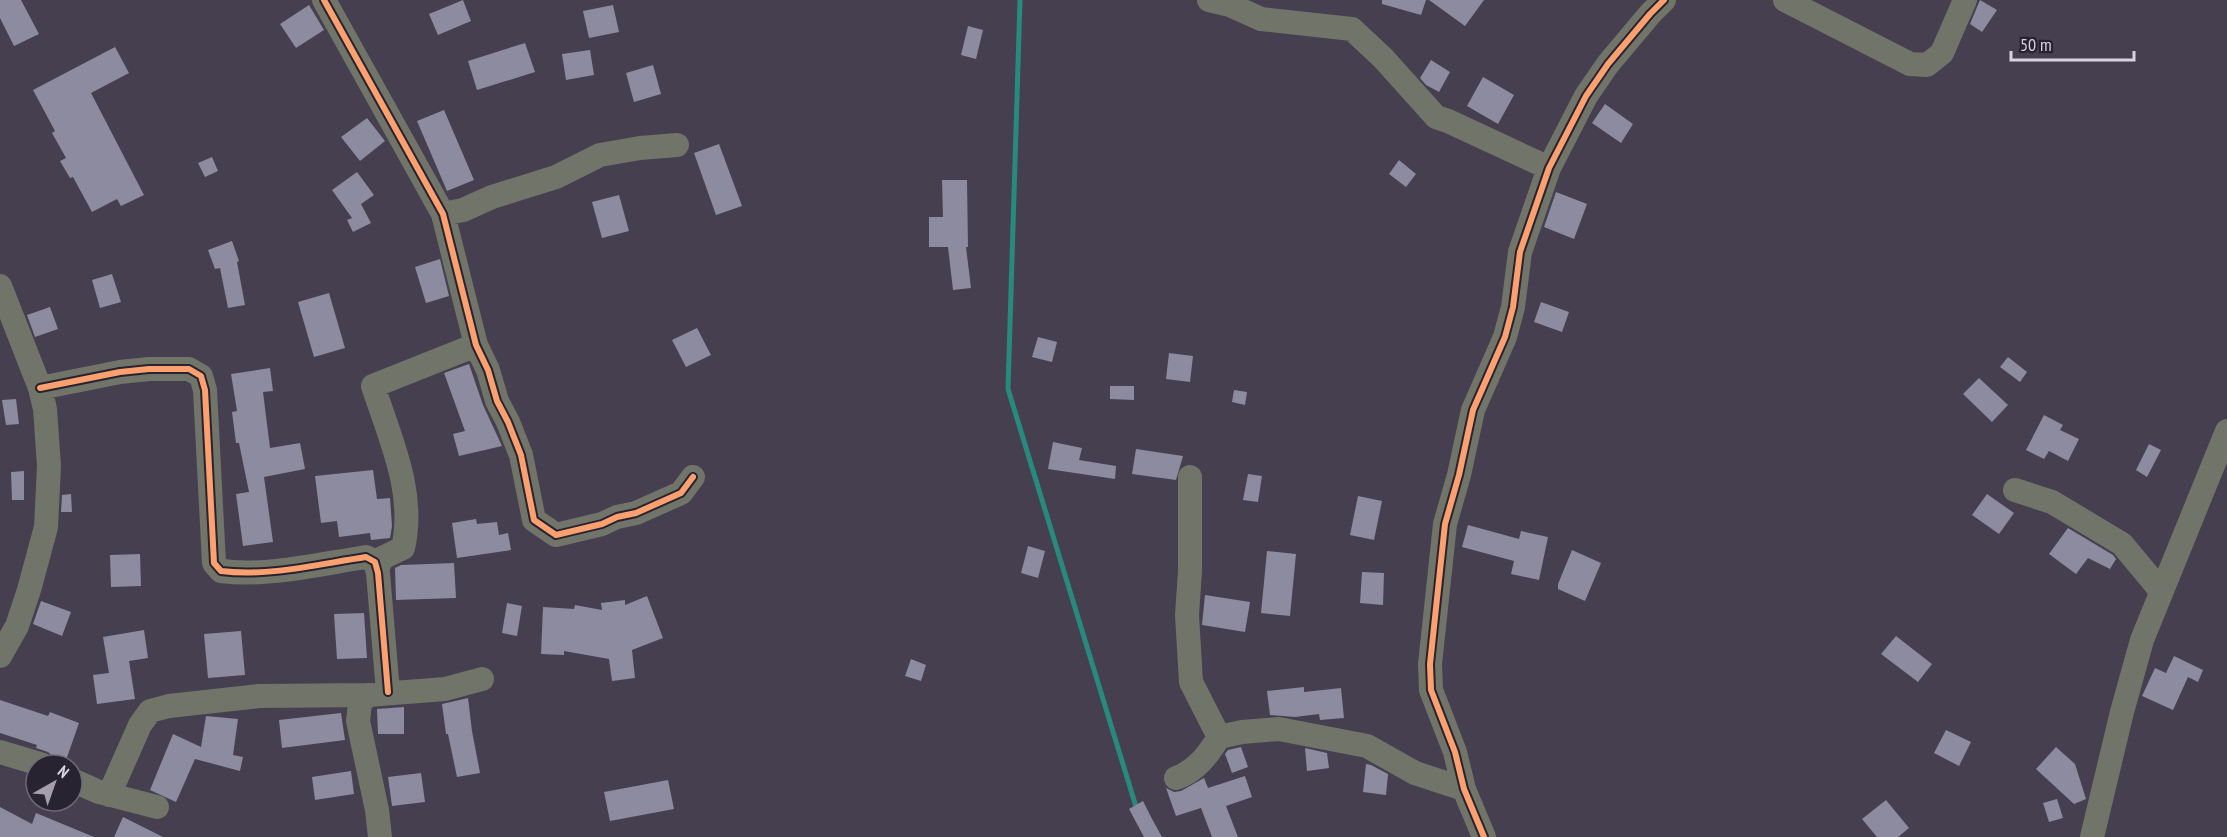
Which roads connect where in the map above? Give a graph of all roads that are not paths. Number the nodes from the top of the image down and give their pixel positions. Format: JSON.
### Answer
{"nodes":[{"id":1,"x":324,"y":0,"type":"edge"},
{"id":2,"x":1209,"y":0,"type":"edge"},
{"id":3,"x":1664,"y":0,"type":"edge"},
{"id":4,"x":1785,"y":0,"type":"edge"},
{"id":5,"x":1965,"y":0,"type":"edge"},
{"id":6,"x":677,"y":145,"type":"dead end"},
{"id":7,"x":1549,"y":168,"type":"junction"},
{"id":8,"x":443,"y":214,"type":"junction"},
{"id":9,"x":0,"y":286,"type":"edge"},
{"id":10,"x":10,"y":339,"type":"edge"},
{"id":11,"x":476,"y":345,"type":"junction"},
{"id":12,"x":40,"y":388,"type":"junction"},
{"id":13,"x":2226,"y":435,"type":"edge"},
{"id":14,"x":693,"y":477,"type":"dead end"},
{"id":15,"x":1190,"y":477,"type":"dead end"},
{"id":16,"x":2015,"y":490,"type":"dead end"},
{"id":17,"x":377,"y":569,"type":"junction"},
{"id":18,"x":2161,"y":591,"type":"junction"},
{"id":19,"x":0,"y":656,"type":"edge"},
{"id":20,"x":482,"y":679,"type":"dead end"},
{"id":21,"x":378,"y":694,"type":"junction"},
{"id":22,"x":1219,"y":738,"type":"junction"},
{"id":23,"x":0,"y":752,"type":"edge"},
{"id":24,"x":24,"y":759,"type":"edge"},
{"id":25,"x":1176,"y":778,"type":"dead end"},
{"id":26,"x":84,"y":785,"type":"edge"},
{"id":27,"x":1464,"y":789,"type":"junction"},
{"id":28,"x":109,"y":795,"type":"junction"},
{"id":29,"x":157,"y":807,"type":"dead end"},
{"id":30,"x":380,"y":837,"type":"edge"},
{"id":31,"x":1484,"y":837,"type":"edge"},
{"id":32,"x":2092,"y":837,"type":"edge"}],
"edges":[{"from":1,"to":8,"type":"street"},
{"from":2,"to":7,"type":"street"},
{"from":3,"to":7,"type":"street"},
{"from":4,"to":5,"type":"street"},
{"from":6,"to":8,"type":"street"},
{"from":7,"to":27,"type":"street"},
{"from":8,"to":11,"type":"street"},
{"from":9,"to":10,"type":"street"},
{"from":10,"to":12,"type":"street"},
{"from":11,"to":14,"type":"street"},
{"from":11,"to":17,"type":"street"},
{"from":12,"to":17,"type":"street"},
{"from":12,"to":19,"type":"street"},
{"from":13,"to":18,"type":"street"},
{"from":15,"to":22,"type":"street"},
{"from":16,"to":18,"type":"street"},
{"from":17,"to":21,"type":"street"},
{"from":18,"to":32,"type":"street"},
{"from":20,"to":21,"type":"street"},
{"from":21,"to":28,"type":"street"},
{"from":21,"to":30,"type":"street"},
{"from":22,"to":25,"type":"street"},
{"from":22,"to":27,"type":"street"},
{"from":23,"to":24,"type":"street"},
{"from":26,"to":28,"type":"street"},
{"from":27,"to":31,"type":"street"},
{"from":28,"to":29,"type":"street"}]}
